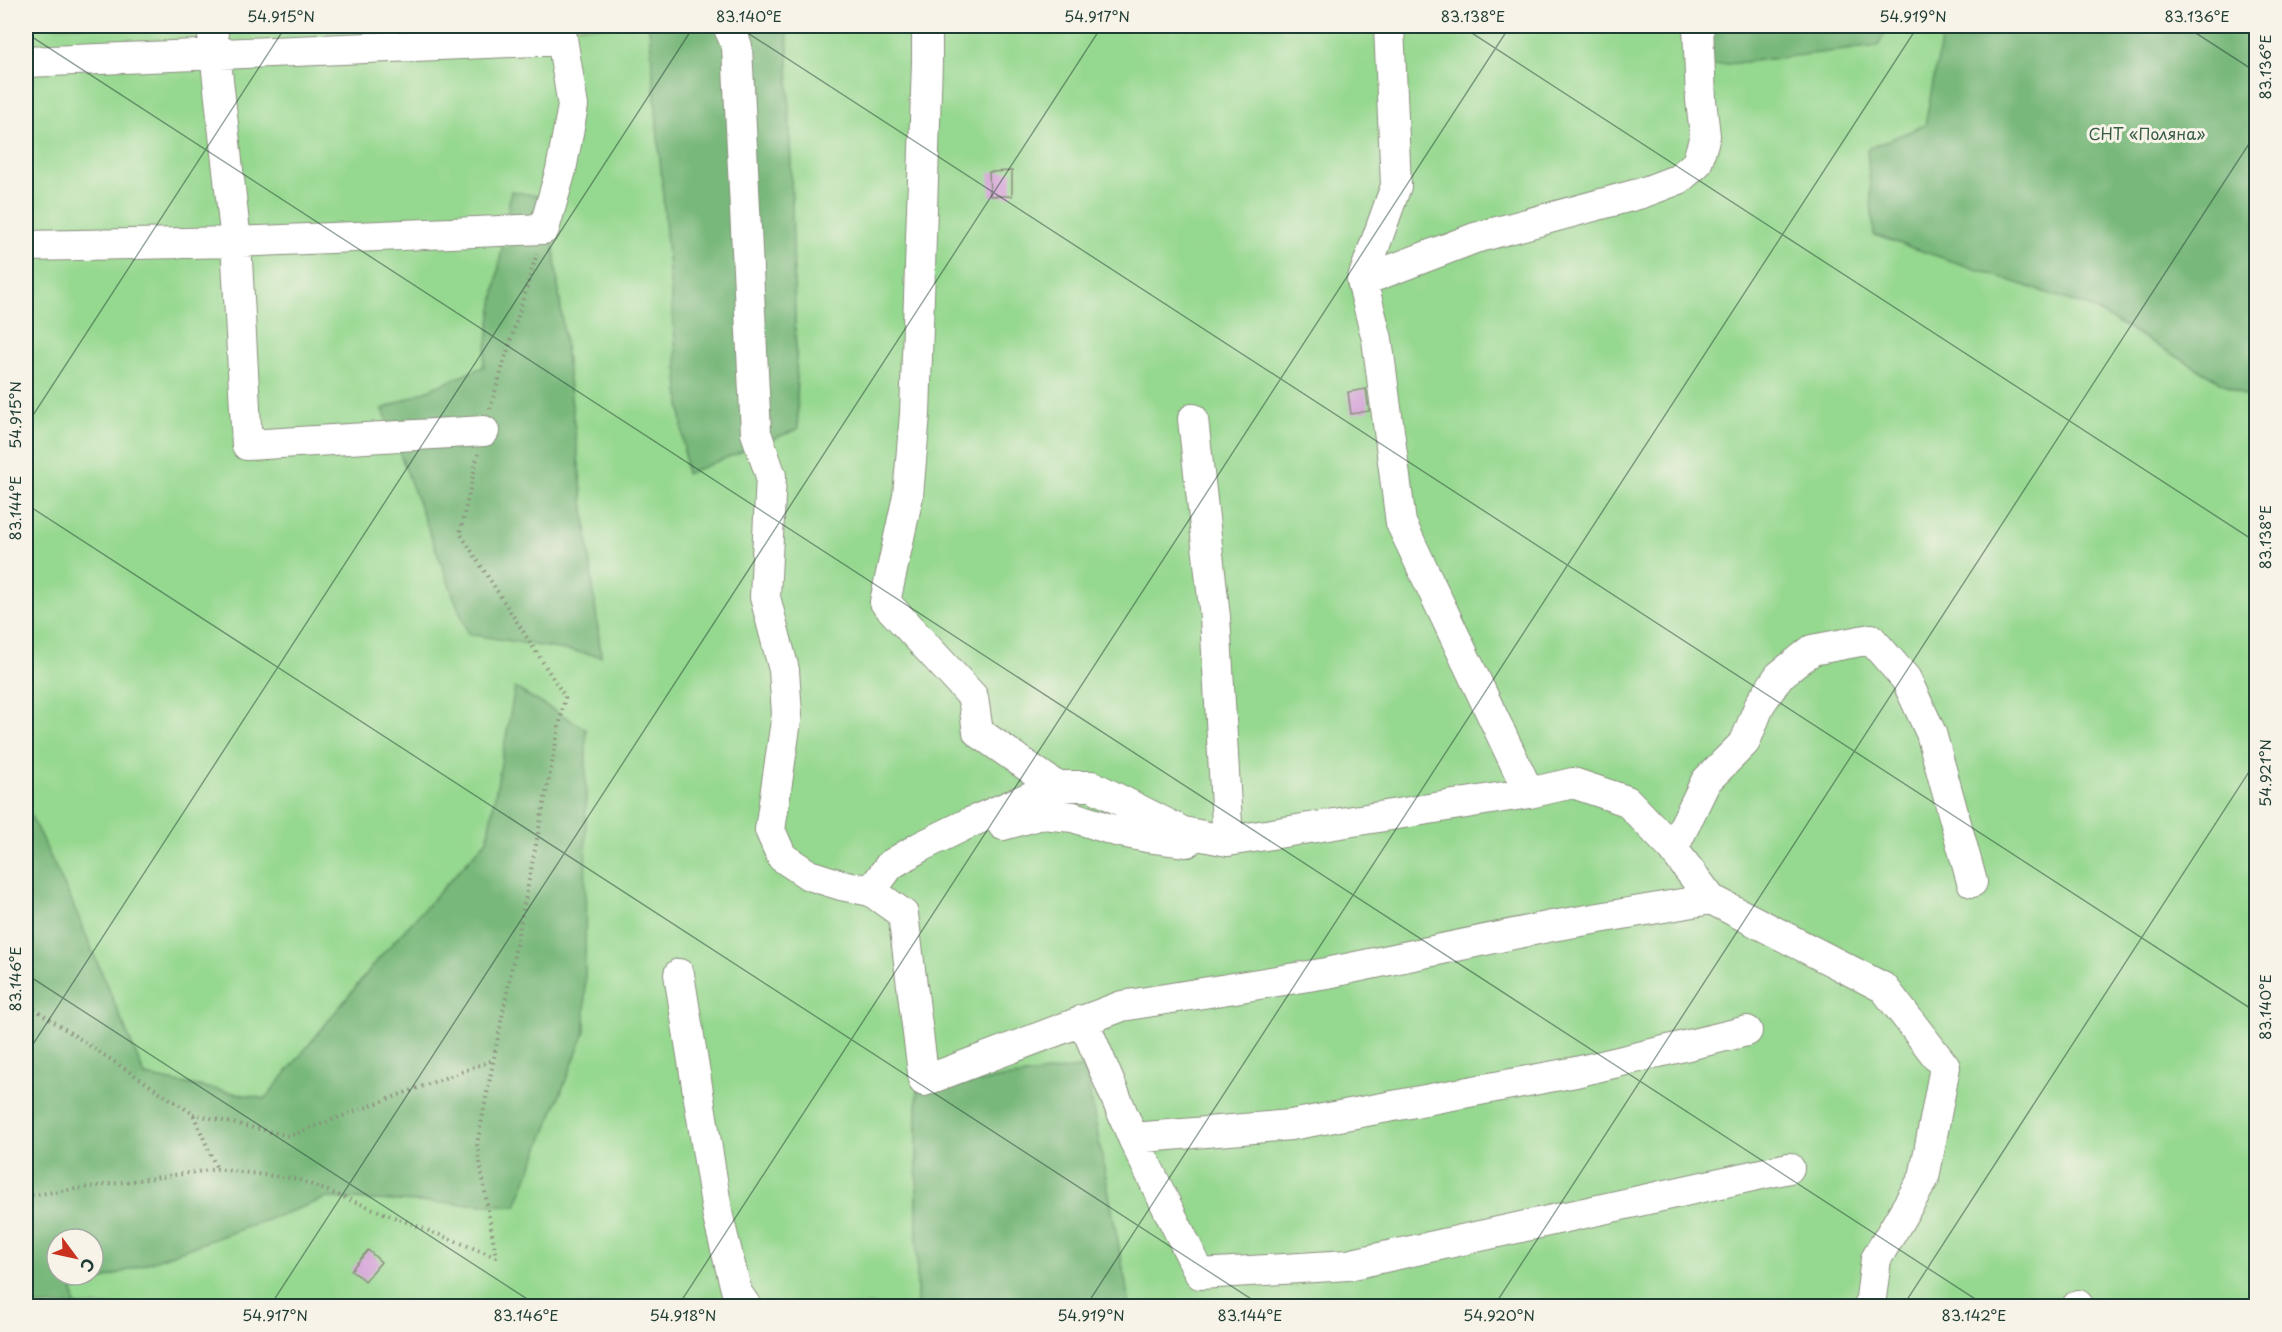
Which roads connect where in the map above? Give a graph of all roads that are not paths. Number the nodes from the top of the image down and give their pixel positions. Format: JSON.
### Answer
{"nodes":[{"id":1,"x":212,"y":26,"type":"edge"},
{"id":2,"x":728,"y":26,"type":"edge"},
{"id":3,"x":927,"y":26,"type":"edge"},
{"id":4,"x":1389,"y":26,"type":"edge"},
{"id":5,"x":1698,"y":26,"type":"edge"},
{"id":6,"x":561,"y":33,"type":"edge"},
{"id":7,"x":214,"y":56,"type":"junction"},
{"id":8,"x":26,"y":62,"type":"edge"},
{"id":9,"x":236,"y":242,"type":"junction"},
{"id":10,"x":26,"y":246,"type":"edge"},
{"id":11,"x":1362,"y":281,"type":"junction"},
{"id":12,"x":1193,"y":419,"type":"dead end"},
{"id":13,"x":484,"y":431,"type":"road end"},
{"id":14,"x":1056,"y":786,"type":"junction"},
{"id":15,"x":1529,"y":793,"type":"junction"},
{"id":16,"x":1228,"y":840,"type":"junction"},
{"id":17,"x":1673,"y":849,"type":"junction"},
{"id":18,"x":1972,"y":882,"type":"dead end"},
{"id":19,"x":871,"y":891,"type":"junction"},
{"id":20,"x":1711,"y":899,"type":"junction"},
{"id":21,"x":679,"y":974,"type":"dead end"},
{"id":22,"x":1083,"y":1020,"type":"junction"},
{"id":23,"x":1747,"y":1031,"type":"dead end"},
{"id":24,"x":1133,"y":1138,"type":"junction"},
{"id":25,"x":1789,"y":1168,"type":"dead end"},
{"id":26,"x":742,"y":1300,"type":"edge"},
{"id":27,"x":1870,"y":1306,"type":"edge"}],
"edges":[{"from":1,"to":7,"type":"street"},
{"from":2,"to":19,"type":"street"},
{"from":3,"to":14,"type":"street"},
{"from":4,"to":11,"type":"street"},
{"from":5,"to":11,"type":"street"},
{"from":6,"to":7,"type":"street"},
{"from":6,"to":9,"type":"street"},
{"from":7,"to":8,"type":"street"},
{"from":7,"to":9,"type":"street"},
{"from":9,"to":10,"type":"street"},
{"from":9,"to":13,"type":"street"},
{"from":11,"to":15,"type":"street"},
{"from":12,"to":16,"type":"street"},
{"from":14,"to":16,"type":"street"},
{"from":14,"to":19,"type":"street"},
{"from":15,"to":16,"type":"street"},
{"from":15,"to":17,"type":"street"},
{"from":16,"to":19,"type":"street"},
{"from":17,"to":18,"type":"street"},
{"from":17,"to":20,"type":"street"},
{"from":19,"to":22,"type":"street"},
{"from":20,"to":22,"type":"street"},
{"from":20,"to":27,"type":"street"},
{"from":21,"to":26,"type":"street"},
{"from":22,"to":24,"type":"street"},
{"from":23,"to":24,"type":"street"},
{"from":24,"to":25,"type":"street"}]}
